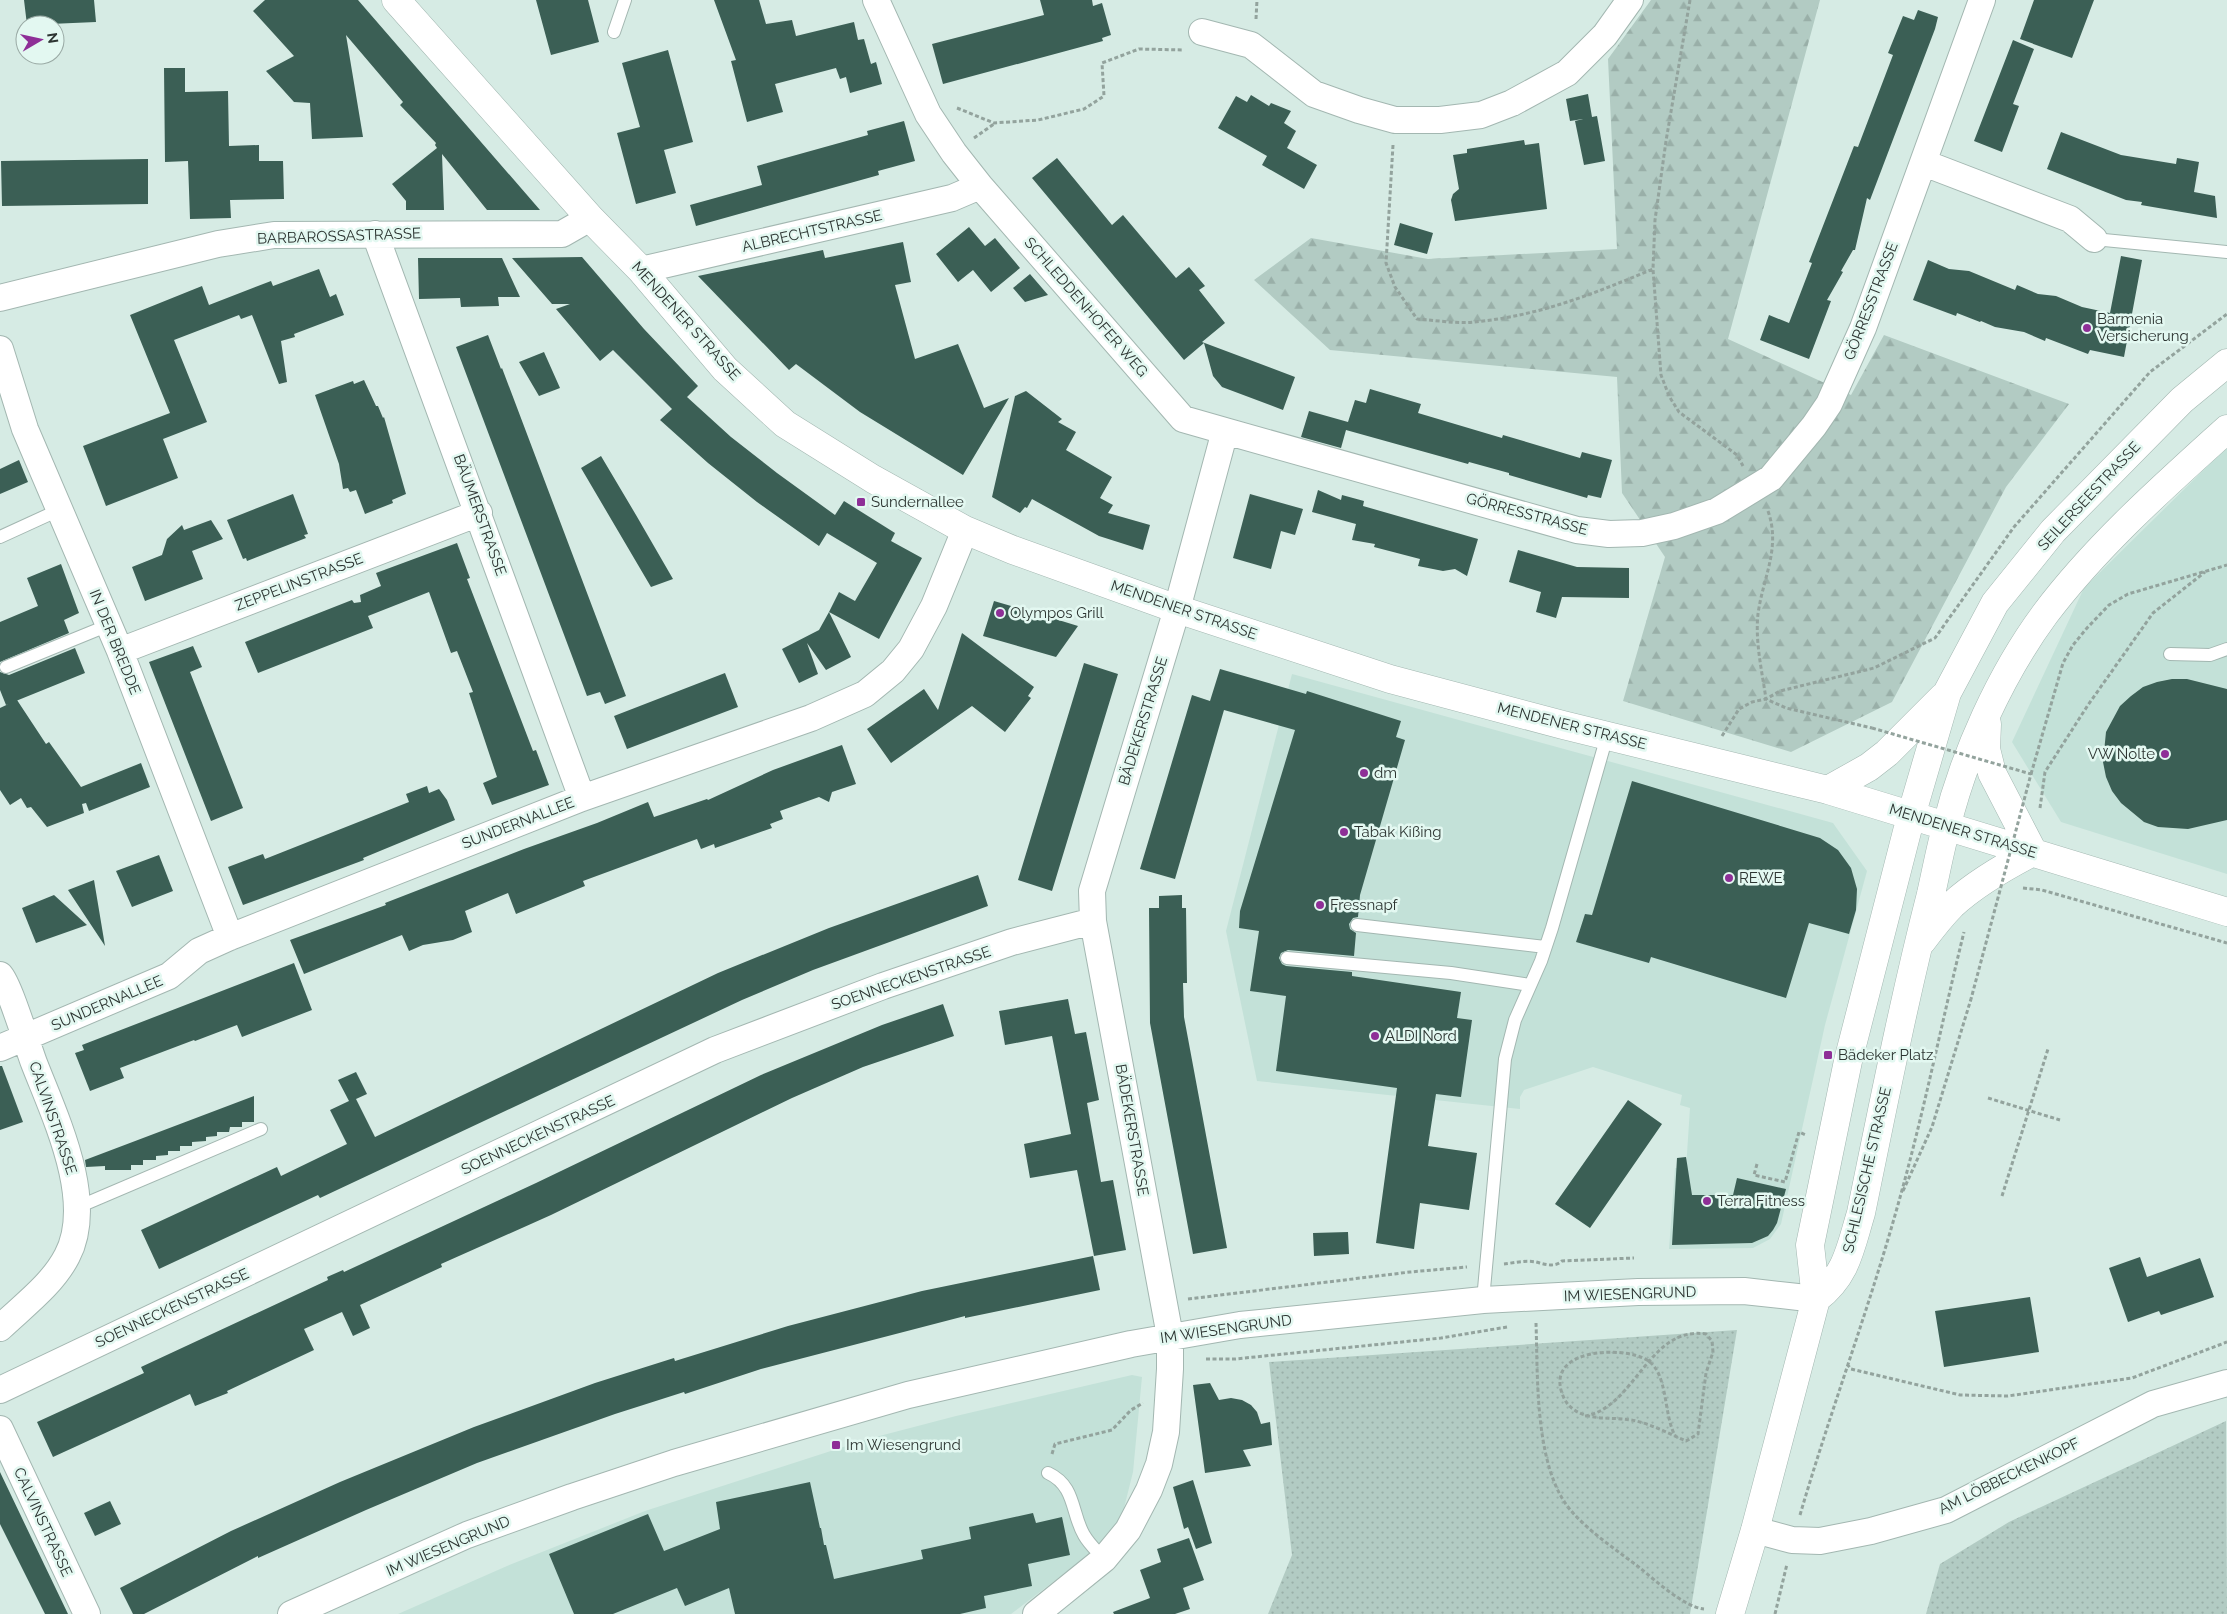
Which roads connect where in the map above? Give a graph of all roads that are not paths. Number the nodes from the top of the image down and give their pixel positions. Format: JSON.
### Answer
{"nodes":[{"id":1,"x":396,"y":0,"type":"edge"},
{"id":2,"x":625,"y":0,"type":"edge"},
{"id":3,"x":876,"y":0,"type":"edge"},
{"id":4,"x":1630,"y":0,"type":"edge"},
{"id":5,"x":1982,"y":0,"type":"edge"},
{"id":6,"x":614,"y":32,"type":"dead end"},
{"id":7,"x":1202,"y":32,"type":"road end"},
{"id":8,"x":1924,"y":163,"type":"junction"},
{"id":9,"x":980,"y":186,"type":"junction"},
{"id":10,"x":590,"y":218,"type":"junction"},
{"id":11,"x":375,"y":234,"type":"junction"},
{"id":12,"x":2094,"y":239,"type":"joint"},
{"id":13,"x":2227,"y":252,"type":"edge"},
{"id":14,"x":641,"y":270,"type":"junction"},
{"id":15,"x":0,"y":298,"type":"edge"},
{"id":16,"x":0,"y":349,"type":"edge"},
{"id":17,"x":2227,"y":363,"type":"edge"},
{"id":18,"x":2227,"y":429,"type":"edge"},
{"id":19,"x":1225,"y":431,"type":"junction"},
{"id":20,"x":59,"y":510,"type":"junction"},
{"id":21,"x":479,"y":513,"type":"junction"},
{"id":22,"x":965,"y":530,"type":"junction"},
{"id":23,"x":0,"y":537,"type":"edge"},
{"id":24,"x":1176,"y":609,"type":"junction"},
{"id":25,"x":109,"y":625,"type":"junction"},
{"id":26,"x":2227,"y":649,"type":"edge"},
{"id":27,"x":120,"y":651,"type":"junction"},
{"id":28,"x":2170,"y":654,"type":"dead end"},
{"id":29,"x":6,"y":667,"type":"dead end"},
{"id":30,"x":1947,"y":692,"type":"junction"},
{"id":31,"x":1987,"y":715,"type":"junction"},
{"id":32,"x":1607,"y":736,"type":"junction"},
{"id":33,"x":1828,"y":790,"type":"junction"},
{"id":34,"x":582,"y":798,"type":"junction"},
{"id":35,"x":1911,"y":816,"type":"junction"},
{"id":36,"x":1946,"y":827,"type":"junction"},
{"id":37,"x":2033,"y":852,"type":"junction"},
{"id":38,"x":2227,"y":912,"type":"edge"},
{"id":39,"x":1093,"y":920,"type":"junction"},
{"id":40,"x":1357,"y":925,"type":"dead end"},
{"id":41,"x":230,"y":936,"type":"junction"},
{"id":42,"x":1917,"y":946,"type":"junction"},
{"id":43,"x":1545,"y":947,"type":"junction"},
{"id":44,"x":1287,"y":958,"type":"dead end"},
{"id":45,"x":0,"y":975,"type":"edge"},
{"id":46,"x":1530,"y":985,"type":"junction"},
{"id":47,"x":25,"y":1038,"type":"junction"},
{"id":48,"x":0,"y":1048,"type":"edge"},
{"id":49,"x":261,"y":1129,"type":"dead end"},
{"id":50,"x":78,"y":1208,"type":"junction"},
{"id":51,"x":1816,"y":1299,"type":"junction"},
{"id":52,"x":1483,"y":1300,"type":"junction"},
{"id":53,"x":0,"y":1328,"type":"edge"},
{"id":54,"x":1170,"y":1336,"type":"junction"},
{"id":55,"x":2227,"y":1383,"type":"edge"},
{"id":56,"x":0,"y":1390,"type":"edge"},
{"id":57,"x":0,"y":1429,"type":"edge"},
{"id":58,"x":1048,"y":1473,"type":"road end"},
{"id":59,"x":1755,"y":1530,"type":"junction"},
{"id":60,"x":1104,"y":1559,"type":"junction"},
{"id":61,"x":1730,"y":1613,"type":"edge"},
{"id":62,"x":87,"y":1614,"type":"edge"},
{"id":63,"x":291,"y":1614,"type":"edge"},
{"id":64,"x":1036,"y":1614,"type":"edge"}],
"edges":[{"from":1,"to":10,"type":"main road","name":"MENDENER STRASSE"},
{"from":2,"to":6,"type":"lane"},
{"from":3,"to":9,"type":"street","name":"SCHLEDDENHOFER WEG"},
{"from":4,"to":7,"type":"street"},
{"from":5,"to":8,"type":"street","name":"GÖRRESSTRASSE"},
{"from":8,"to":12,"type":"street"},
{"from":8,"to":19,"type":"street","name":"GÖRRESSTRASSE"},
{"from":9,"to":14,"type":"street","name":"ALBRECHTSTRASSE"},
{"from":9,"to":19,"type":"street","name":"SCHLEDDENHOFER WEG"},
{"from":10,"to":11,"type":"street","name":"BARBAROSSASTRASSE"},
{"from":10,"to":14,"type":"main road","name":"MENDENER STRASSE"},
{"from":11,"to":15,"type":"street","name":"BARBAROSSASTRASSE"},
{"from":11,"to":21,"type":"street","name":"BÄUMERSTRASSE"},
{"from":12,"to":13,"type":"lane"},
{"from":14,"to":22,"type":"main road","name":"MENDENER STRASSE"},
{"from":16,"to":20,"type":"street","name":"IN DER BREDDE"},
{"from":17,"to":30,"type":"main road","name":"SEILERSEESTRASSE"},
{"from":18,"to":31,"type":"main road"},
{"from":19,"to":24,"type":"street"},
{"from":20,"to":23,"type":"lane"},
{"from":20,"to":25,"type":"street","name":"IN DER BREDDE"},
{"from":21,"to":27,"type":"street","name":"ZEPPELINSTRASSE"},
{"from":21,"to":34,"type":"street","name":"BÄUMERSTRASSE"},
{"from":22,"to":24,"type":"main road","name":"MENDENER STRASSE"},
{"from":22,"to":34,"type":"street","name":"SUNDERNALLEE"},
{"from":24,"to":32,"type":"main road","name":"MENDENER STRASSE"},
{"from":24,"to":39,"type":"street","name":"BÄDEKERSTRASSE"},
{"from":25,"to":27,"type":"street","name":"IN DER BREDDE"},
{"from":25,"to":29,"type":"lane"},
{"from":26,"to":28,"type":"lane"},
{"from":27,"to":41,"type":"street","name":"IN DER BREDDE"},
{"from":30,"to":33,"type":"main road"},
{"from":30,"to":35,"type":"main road","name":"SEILERSEESTRASSE"},
{"from":31,"to":36,"type":"main road"},
{"from":31,"to":37,"type":"main road"},
{"from":32,"to":33,"type":"main road","name":"MENDENER STRASSE"},
{"from":32,"to":43,"type":"lane"},
{"from":33,"to":35,"type":"main road","name":"MENDENER STRASSE"},
{"from":34,"to":41,"type":"street","name":"SUNDERNALLEE"},
{"from":35,"to":36,"type":"main road","name":"MENDENER STRASSE"},
{"from":35,"to":51,"type":"main road"},
{"from":36,"to":37,"type":"main road","name":"MENDENER STRASSE"},
{"from":36,"to":42,"type":"main road","name":"SCHLESISCHE STRASSE"},
{"from":37,"to":38,"type":"main road","name":"MENDENER STRASSE"},
{"from":37,"to":42,"type":"main road"},
{"from":39,"to":54,"type":"street","name":"BÄDEKERSTRASSE"},
{"from":39,"to":56,"type":"street","name":"SOENNECKENSTRASSE"},
{"from":40,"to":43,"type":"lane"},
{"from":41,"to":47,"type":"street","name":"SUNDERNALLEE"},
{"from":42,"to":51,"type":"main road","name":"SCHLESISCHE STRASSE"},
{"from":43,"to":46,"type":"lane"},
{"from":44,"to":46,"type":"lane"},
{"from":45,"to":47,"type":"street","name":"CALVINSTRASSE"},
{"from":46,"to":52,"type":"lane"},
{"from":47,"to":48,"type":"street","name":"SUNDERNALLEE"},
{"from":47,"to":50,"type":"street","name":"CALVINSTRASSE"},
{"from":49,"to":50,"type":"lane"},
{"from":50,"to":53,"type":"street","name":"CALVINSTRASSE"},
{"from":51,"to":52,"type":"street","name":"IM WIESENGRUND"},
{"from":51,"to":59,"type":"main road"},
{"from":52,"to":54,"type":"street","name":"IM WIESENGRUND"},
{"from":54,"to":60,"type":"street","name":"BÄDEKERSTRASSE"},
{"from":54,"to":63,"type":"street","name":"IM WIESENGRUND"},
{"from":55,"to":59,"type":"street","name":"AM LÖBBECKENKOPF"},
{"from":57,"to":62,"type":"street","name":"CALVINSTRASSE"},
{"from":58,"to":60,"type":"lane"},
{"from":59,"to":61,"type":"main road"},
{"from":60,"to":64,"type":"street","name":"BÄDEKERSTRASSE"}]}
